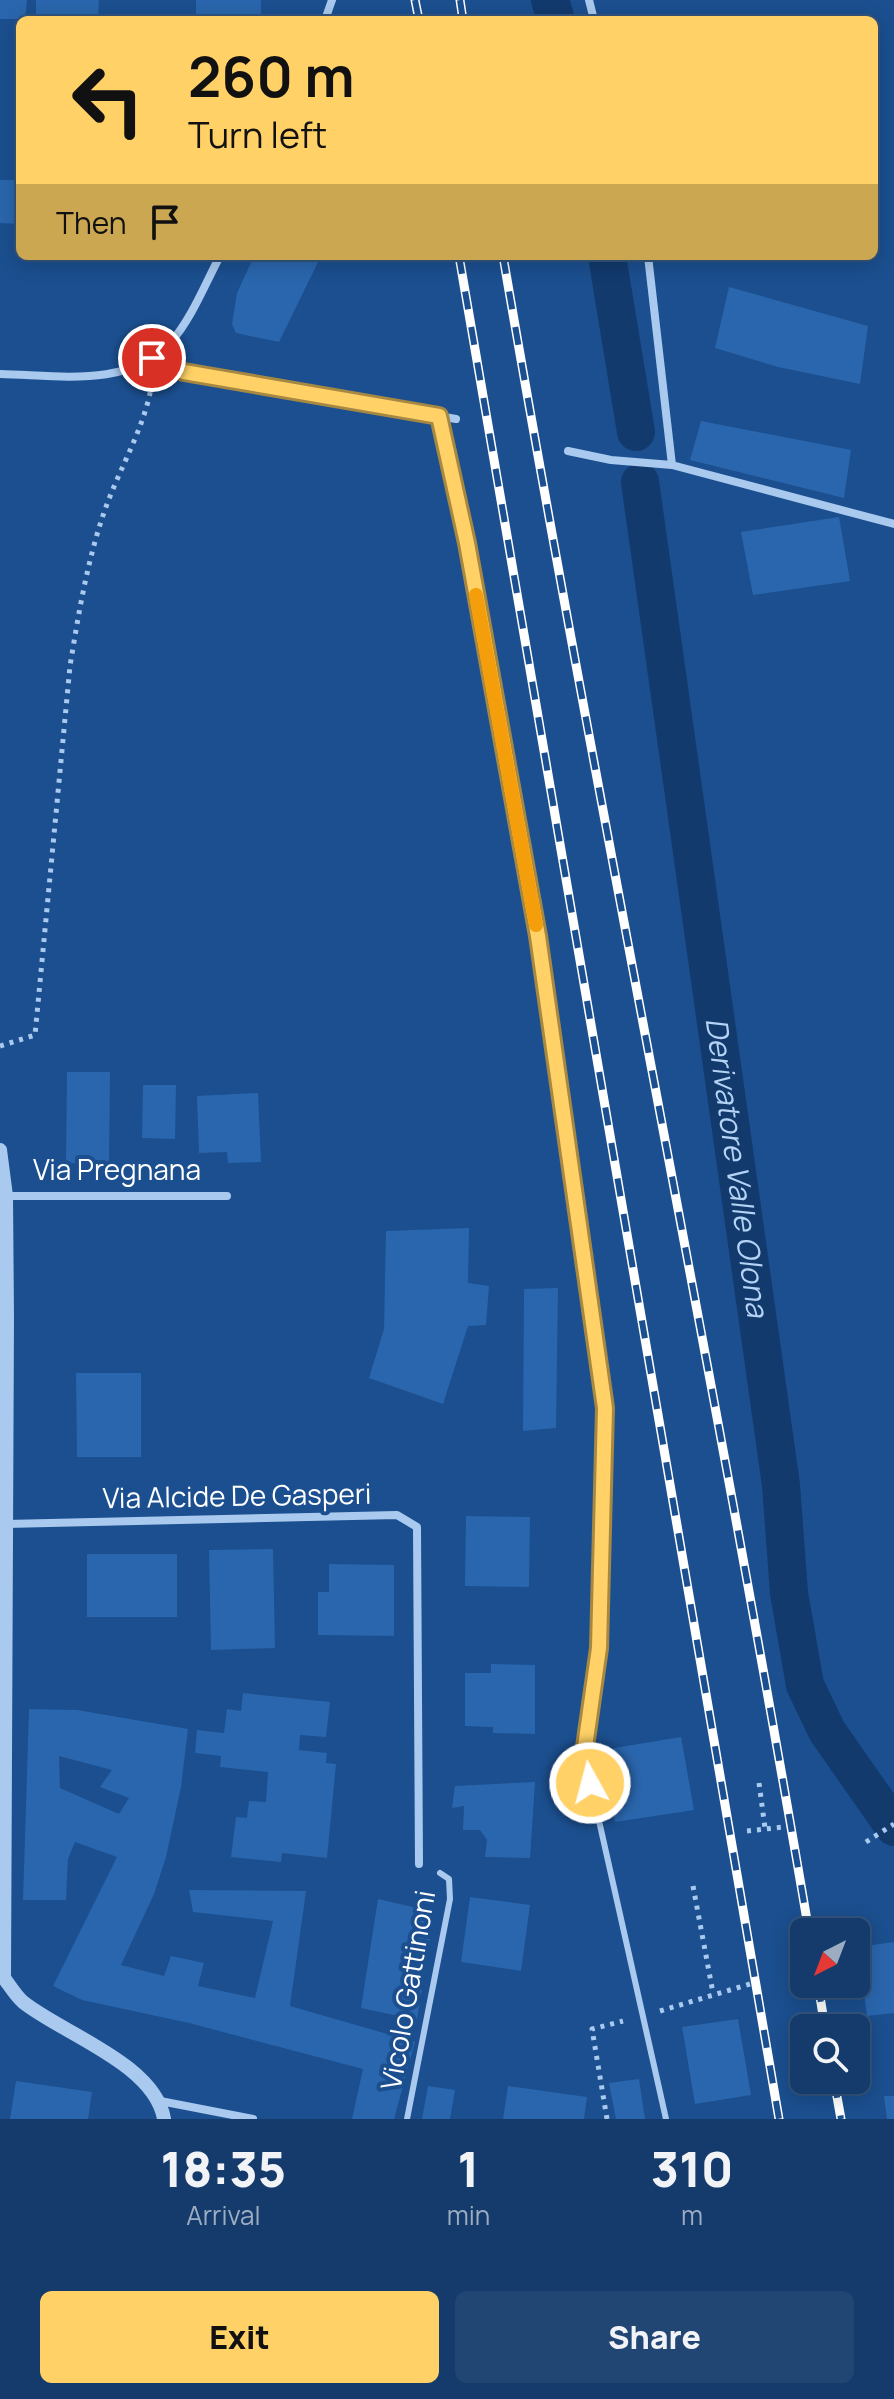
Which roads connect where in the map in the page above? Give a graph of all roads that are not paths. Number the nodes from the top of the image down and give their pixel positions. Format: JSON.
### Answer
{"nodes":[{"id":1,"x":218,"y":260,"type":"edge"},
{"id":2,"x":648,"y":260,"type":"edge"},
{"id":3,"x":152,"y":358,"type":"junction"},
{"id":4,"x":0,"y":374,"type":"edge"},
{"id":5,"x":439,"y":416,"type":"junction"},
{"id":6,"x":456,"y":419,"type":"dead end"},
{"id":7,"x":568,"y":451,"type":"dead end"},
{"id":8,"x":672,"y":465,"type":"junction"},
{"id":9,"x":894,"y":524,"type":"edge"},
{"id":10,"x":0,"y":1150,"type":"edge"},
{"id":11,"x":6,"y":1196,"type":"junction"},
{"id":12,"x":227,"y":1196,"type":"dead end"},
{"id":13,"x":5,"y":1524,"type":"junction"},
{"id":14,"x":419,"y":1864,"type":"dead end"},
{"id":15,"x":440,"y":1873,"type":"dead end"},
{"id":16,"x":155,"y":2100,"type":"junction"},
{"id":17,"x":164,"y":2119,"type":"edge"},
{"id":18,"x":253,"y":2119,"type":"edge"},
{"id":19,"x":407,"y":2119,"type":"edge"},
{"id":20,"x":666,"y":2119,"type":"edge"}],
"edges":[{"from":1,"to":3,"type":"street"},
{"from":2,"to":8,"type":"street"},
{"from":3,"to":4,"type":"street"},
{"from":3,"to":5,"type":"street"},
{"from":5,"to":6,"type":"street"},
{"from":5,"to":20,"type":"lane"},
{"from":7,"to":8,"type":"street"},
{"from":8,"to":9,"type":"street"},
{"from":10,"to":11,"type":"street","name":"Via Pregnana"},
{"from":11,"to":12,"type":"street","name":"Via Pregnana"},
{"from":11,"to":13,"type":"street","name":"Via Pregnana"},
{"from":13,"to":14,"type":"street","name":"Via Alcide De Gasperi"},
{"from":13,"to":16,"type":"street","name":"Via Pregnana"},
{"from":15,"to":19,"type":"lane","name":"Vicolo Gattinoni"},
{"from":16,"to":17,"type":"street","name":"Via Pregnana"},
{"from":16,"to":18,"type":"street"}]}
